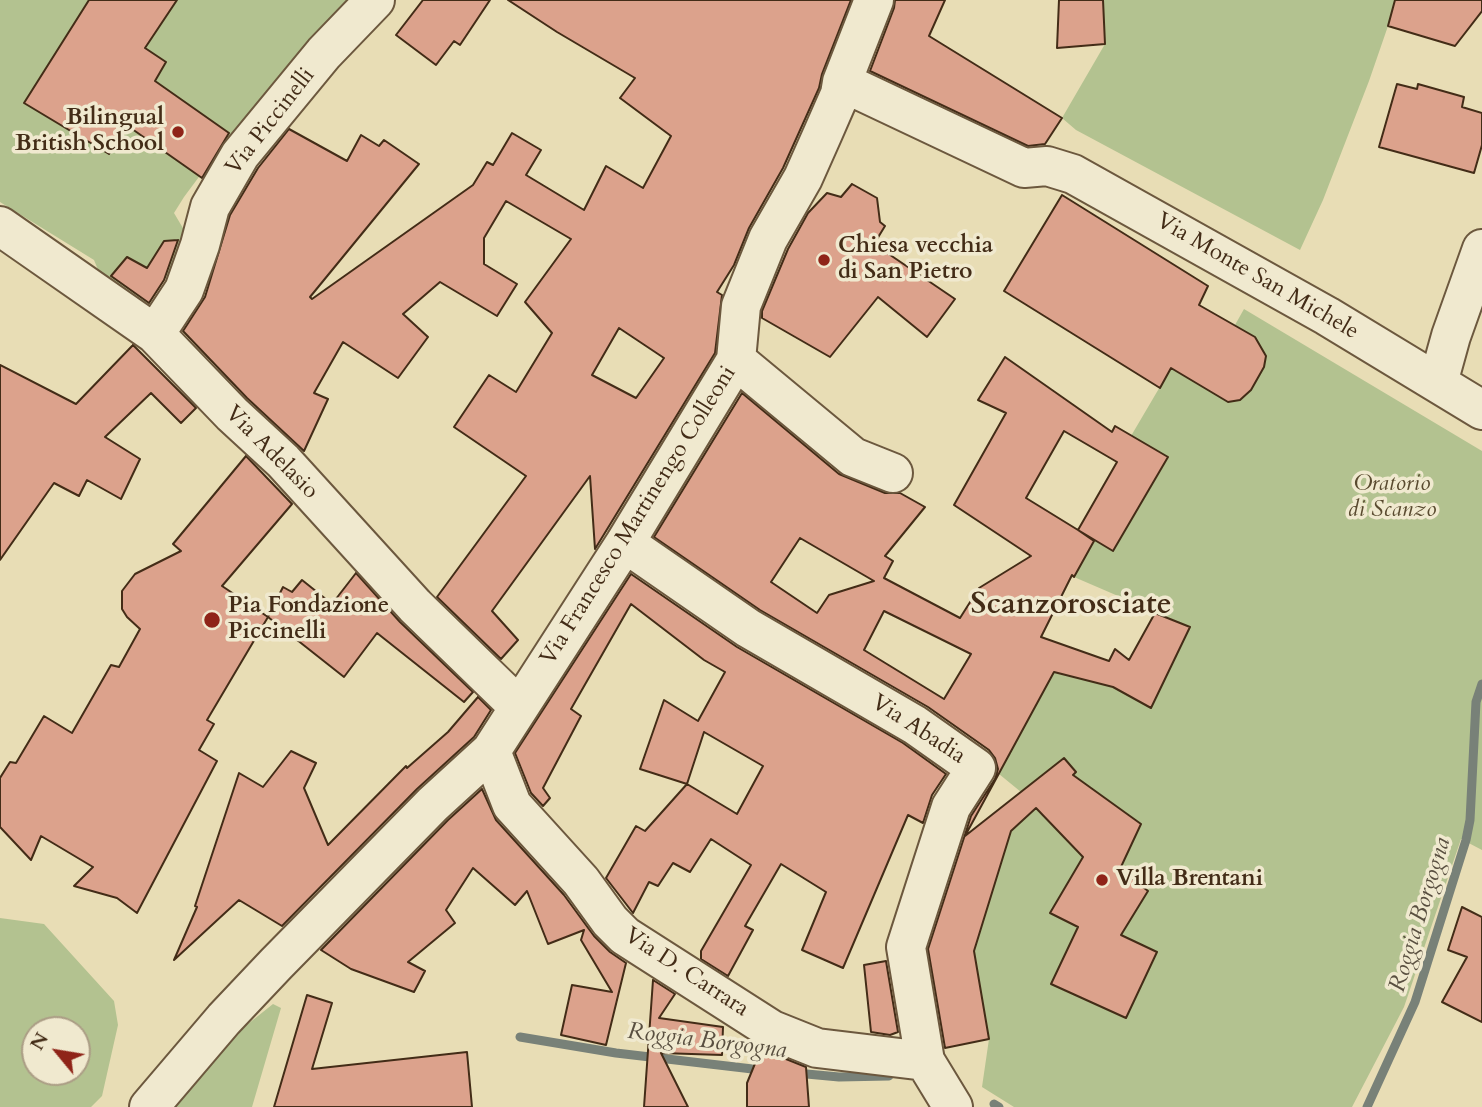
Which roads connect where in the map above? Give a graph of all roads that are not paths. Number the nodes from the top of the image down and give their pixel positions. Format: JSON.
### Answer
{"nodes":[{"id":1,"x":375,"y":0,"type":"edge"},
{"id":2,"x":874,"y":0,"type":"edge"},
{"id":3,"x":842,"y":82,"type":"junction"},
{"id":4,"x":0,"y":226,"type":"edge"},
{"id":5,"x":1482,"y":249,"type":"edge"},
{"id":6,"x":155,"y":334,"type":"junction"},
{"id":7,"x":736,"y":360,"type":"junction"},
{"id":8,"x":1438,"y":383,"type":"junction"},
{"id":9,"x":1482,"y":410,"type":"edge"},
{"id":10,"x":893,"y":473,"type":"dead end"},
{"id":11,"x":625,"y":543,"type":"junction"},
{"id":12,"x":519,"y":707,"type":"junction"},
{"id":13,"x":491,"y":751,"type":"junction"},
{"id":14,"x":925,"y":1061,"type":"junction"},
{"id":15,"x":149,"y":1107,"type":"edge"},
{"id":16,"x":953,"y":1107,"type":"edge"}],
"edges":[{"from":1,"to":6,"type":"street","name":"Via Piccinelli"},
{"from":2,"to":3,"type":"street","name":"Via Francesco Martinengo Colleoni"},
{"from":3,"to":7,"type":"street","name":"Via Francesco Martinengo Colleoni"},
{"from":3,"to":8,"type":"street","name":"Via Monte San Michele"},
{"from":4,"to":6,"type":"street","name":"Via Adelasio"},
{"from":5,"to":8,"type":"street"},
{"from":6,"to":12,"type":"street","name":"Via Adelasio"},
{"from":7,"to":10,"type":"street"},
{"from":7,"to":11,"type":"street","name":"Via Francesco Martinengo Colleoni"},
{"from":8,"to":9,"type":"street","name":"Via Monte San Michele"},
{"from":11,"to":12,"type":"street","name":"Via Francesco Martinengo Colleoni"},
{"from":11,"to":14,"type":"street","name":"Via Abadia"},
{"from":12,"to":13,"type":"street","name":"Via Francesco Martinengo Colleoni"},
{"from":13,"to":14,"type":"street","name":"Via D. Carrara"},
{"from":13,"to":15,"type":"street","name":"Via Francesco Martinengo Colleoni"},
{"from":14,"to":16,"type":"street","name":"Via Abadia"}]}
